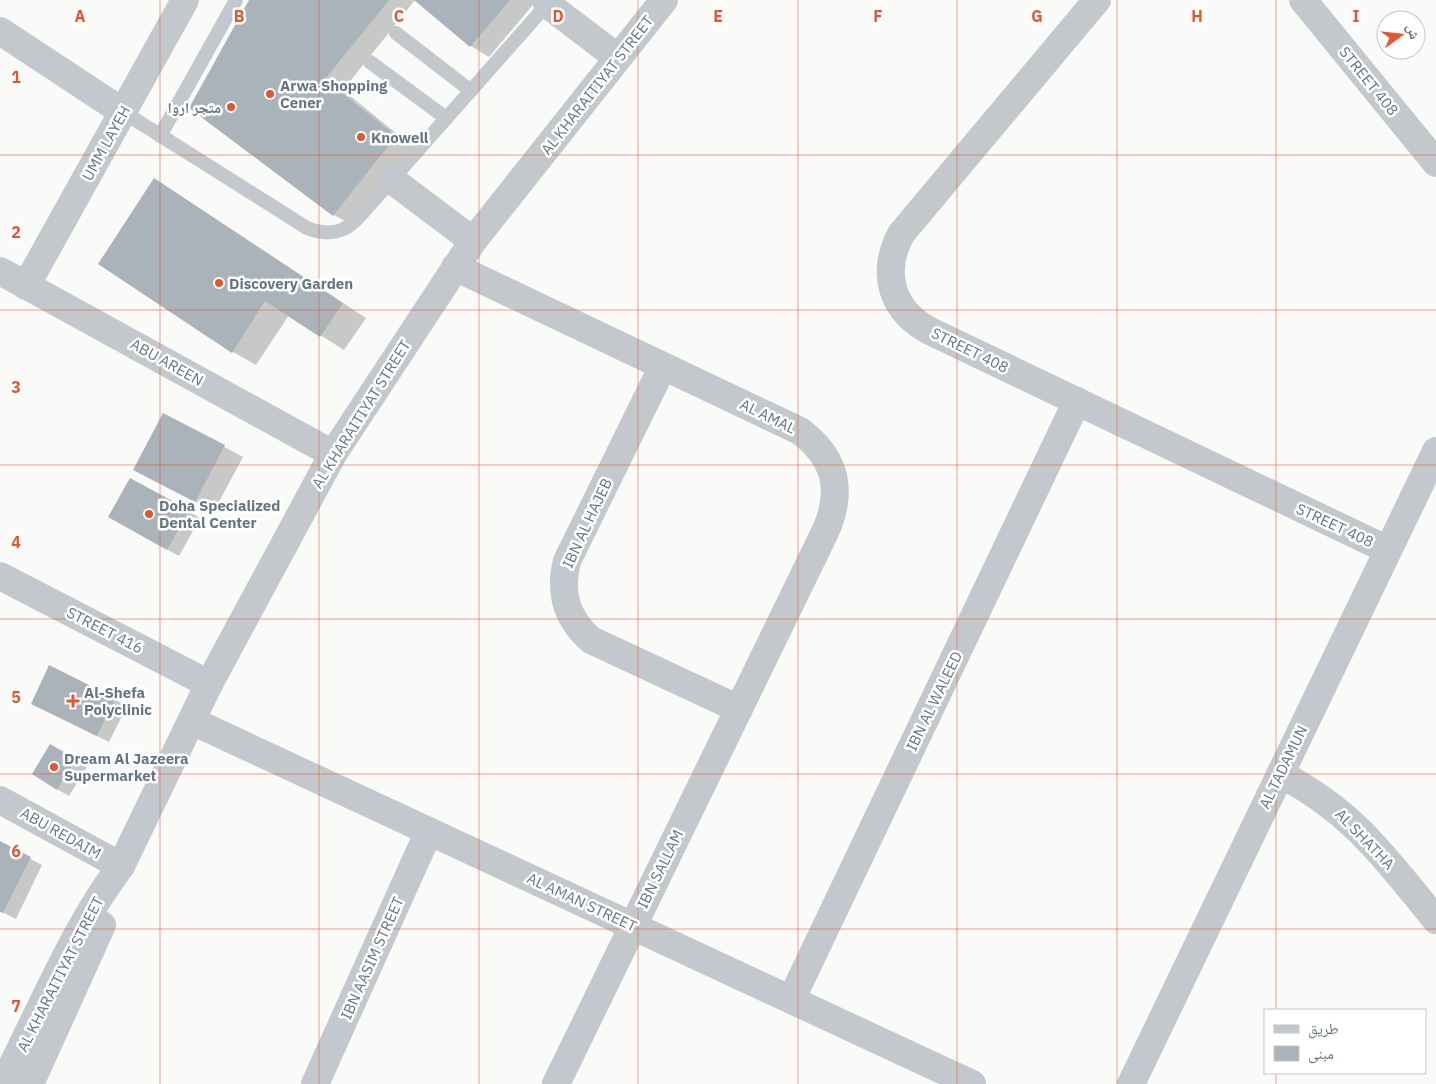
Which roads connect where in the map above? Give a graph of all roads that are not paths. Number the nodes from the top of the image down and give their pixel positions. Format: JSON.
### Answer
{"nodes":[{"id":1,"x":185,"y":0,"type":"edge"},
{"id":2,"x":236,"y":0,"type":"edge"},
{"id":3,"x":664,"y":0,"type":"edge"},
{"id":4,"x":1097,"y":0,"type":"edge"},
{"id":5,"x":1303,"y":0,"type":"edge"},
{"id":6,"x":548,"y":2,"type":"edge"},
{"id":7,"x":0,"y":31,"type":"edge"},
{"id":8,"x":396,"y":33,"type":"dead end"},
{"id":9,"x":618,"y":58,"type":"junction"},
{"id":10,"x":370,"y":62,"type":"dead end"},
{"id":11,"x":470,"y":91,"type":"junction"},
{"id":12,"x":123,"y":112,"type":"junction"},
{"id":13,"x":446,"y":118,"type":"junction"},
{"id":14,"x":160,"y":136,"type":"junction"},
{"id":15,"x":1436,"y":163,"type":"edge"},
{"id":16,"x":392,"y":180,"type":"junction"},
{"id":17,"x":473,"y":241,"type":"junction"},
{"id":18,"x":455,"y":267,"type":"junction"},
{"id":19,"x":0,"y":271,"type":"edge"},
{"id":20,"x":26,"y":286,"type":"junction"},
{"id":21,"x":663,"y":366,"type":"junction"},
{"id":22,"x":1077,"y":402,"type":"junction"},
{"id":23,"x":1436,"y":450,"type":"edge"},
{"id":24,"x":333,"y":454,"type":"junction"},
{"id":25,"x":1388,"y":550,"type":"junction"},
{"id":26,"x":0,"y":576,"type":"edge"},
{"id":27,"x":209,"y":684,"type":"junction"},
{"id":28,"x":739,"y":708,"type":"junction"},
{"id":29,"x":192,"y":721,"type":"junction"},
{"id":30,"x":1280,"y":774,"type":"junction"},
{"id":31,"x":0,"y":800,"type":"edge"},
{"id":32,"x":429,"y":831,"type":"junction"},
{"id":33,"x":121,"y":866,"type":"junction"},
{"id":34,"x":1436,"y":920,"type":"edge"},
{"id":35,"x":632,"y":926,"type":"junction"},
{"id":36,"x":791,"y":1000,"type":"junction"},
{"id":37,"x":3,"y":1084,"type":"edge"},
{"id":38,"x":30,"y":1084,"type":"edge"},
{"id":39,"x":315,"y":1084,"type":"edge"},
{"id":40,"x":556,"y":1084,"type":"edge"},
{"id":41,"x":972,"y":1084,"type":"edge"},
{"id":42,"x":1131,"y":1084,"type":"edge"}],
"edges":[{"from":1,"to":12,"type":"street","name":"UMM LAYEH"},
{"from":2,"to":14,"type":"lane"},
{"from":3,"to":9,"type":"street","name":"AL KHARAITIYAT STREET"},
{"from":4,"to":22,"type":"street","name":"STREET 408"},
{"from":5,"to":15,"type":"street","name":"STREET 408"},
{"from":6,"to":9,"type":"street"},
{"from":6,"to":11,"type":"lane"},
{"from":7,"to":12,"type":"street"},
{"from":8,"to":11,"type":"lane"},
{"from":9,"to":17,"type":"street","name":"AL KHARAITIYAT STREET"},
{"from":10,"to":13,"type":"lane"},
{"from":11,"to":13,"type":"lane"},
{"from":12,"to":14,"type":"lane"},
{"from":12,"to":20,"type":"street","name":"UMM LAYEH"},
{"from":13,"to":16,"type":"lane"},
{"from":14,"to":16,"type":"lane"},
{"from":16,"to":17,"type":"street"},
{"from":17,"to":18,"type":"street","name":"AL KHARAITIYAT STREET"},
{"from":18,"to":21,"type":"street","name":"AL AMAL"},
{"from":18,"to":24,"type":"street","name":"AL KHARAITIYAT STREET"},
{"from":19,"to":20,"type":"street","name":"ABU AREEN"},
{"from":20,"to":24,"type":"street","name":"ABU AREEN"},
{"from":21,"to":28,"type":"street","name":"AL AMAL"},
{"from":21,"to":28,"type":"street","name":"IBN AL HAJEB"},
{"from":22,"to":25,"type":"street","name":"STREET 408"},
{"from":22,"to":36,"type":"street","name":"IBN AL WALEED"},
{"from":23,"to":25,"type":"street","name":"AL TADAMUN"},
{"from":24,"to":27,"type":"street","name":"AL KHARAITIYAT STREET"},
{"from":25,"to":30,"type":"street","name":"AL TADAMUN"},
{"from":26,"to":27,"type":"street","name":"STREET 416"},
{"from":27,"to":29,"type":"street","name":"AL KHARAITIYAT STREET"},
{"from":28,"to":35,"type":"street","name":"IBN SALLAM"},
{"from":29,"to":32,"type":"street","name":"AL AMAN STREET"},
{"from":29,"to":33,"type":"street","name":"AL KHARAITIYAT STREET"},
{"from":30,"to":34,"type":"street","name":"AL SHATHA"},
{"from":30,"to":42,"type":"street","name":"AL TADAMUN"},
{"from":31,"to":33,"type":"street","name":"ABU REDAIM"},
{"from":32,"to":35,"type":"street","name":"AL AMAN STREET"},
{"from":32,"to":39,"type":"street","name":"IBN AASIM STREET"},
{"from":33,"to":37,"type":"street","name":"AL KHARAITIYAT STREET"},
{"from":33,"to":38,"type":"street","name":"AL KHARAITIYAT STREET"},
{"from":35,"to":36,"type":"street","name":"AL AMAN STREET"},
{"from":35,"to":40,"type":"street","name":"IBN SALLAM"},
{"from":36,"to":41,"type":"street","name":"AL AMAN STREET"}]}
